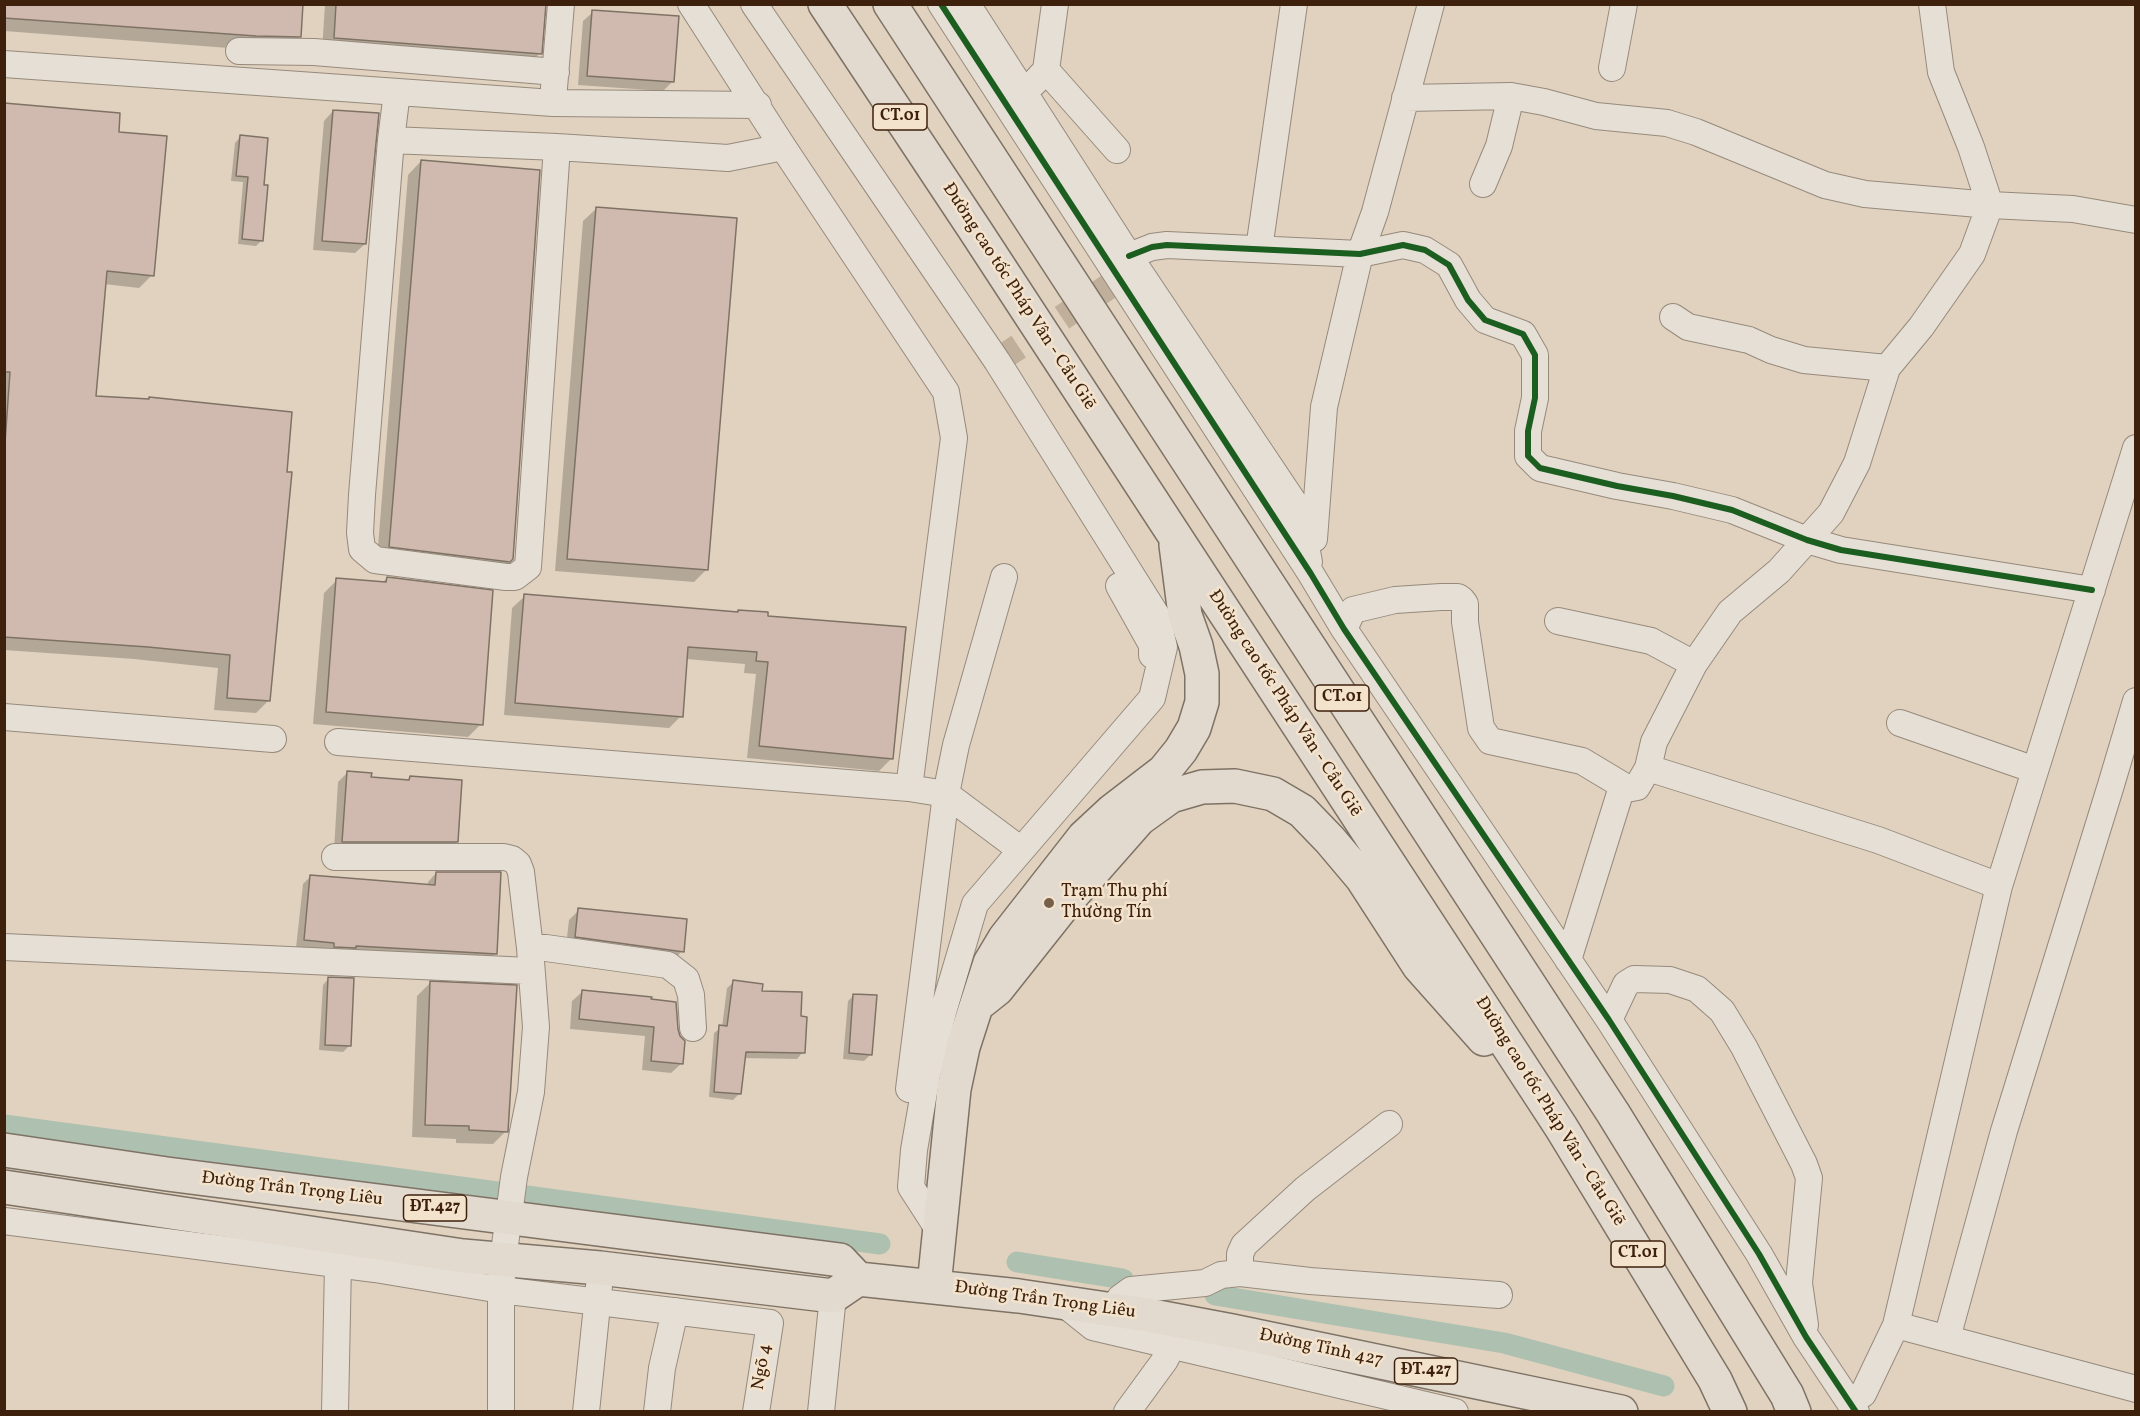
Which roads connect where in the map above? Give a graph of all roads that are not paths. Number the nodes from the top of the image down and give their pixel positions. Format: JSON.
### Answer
{"nodes":[{"id":1,"x":561,"y":4,"type":"edge"},
{"id":2,"x":692,"y":4,"type":"edge"},
{"id":3,"x":737,"y":4,"type":"edge"},
{"id":4,"x":754,"y":4,"type":"edge"},
{"id":5,"x":825,"y":4,"type":"edge"},
{"id":6,"x":891,"y":4,"type":"edge"},
{"id":7,"x":941,"y":4,"type":"edge"},
{"id":8,"x":967,"y":4,"type":"edge"},
{"id":9,"x":1056,"y":4,"type":"edge"},
{"id":10,"x":1294,"y":4,"type":"edge"},
{"id":11,"x":1431,"y":4,"type":"edge"},
{"id":12,"x":1624,"y":4,"type":"edge"},
{"id":13,"x":1932,"y":4,"type":"edge"},
{"id":14,"x":239,"y":51,"type":"dead end"},
{"id":15,"x":4,"y":64,"type":"edge"},
{"id":16,"x":1612,"y":68,"type":"dead end"},
{"id":17,"x":1046,"y":70,"type":"junction"},
{"id":18,"x":556,"y":72,"type":"junction"},
{"id":19,"x":397,"y":92,"type":"junction"},
{"id":20,"x":1024,"y":94,"type":"junction"},
{"id":21,"x":1511,"y":96,"type":"junction"},
{"id":22,"x":1406,"y":98,"type":"junction"},
{"id":23,"x":553,"y":103,"type":"junction"},
{"id":24,"x":758,"y":105,"type":"junction"},
{"id":25,"x":391,"y":140,"type":"junction"},
{"id":26,"x":557,"y":147,"type":"junction"},
{"id":27,"x":783,"y":147,"type":"junction"},
{"id":28,"x":1117,"y":150,"type":"dead end"},
{"id":29,"x":1483,"y":184,"type":"dead end"},
{"id":30,"x":1990,"y":205,"type":"junction"},
{"id":31,"x":2136,"y":220,"type":"edge"},
{"id":32,"x":1259,"y":249,"type":"junction"},
{"id":33,"x":1360,"y":254,"type":"junction"},
{"id":34,"x":1129,"y":256,"type":"junction"},
{"id":35,"x":1673,"y":317,"type":"dead end"},
{"id":36,"x":1887,"y":368,"type":"junction"},
{"id":37,"x":2136,"y":448,"type":"edge"},
{"id":38,"x":1175,"y":537,"type":"junction"},
{"id":39,"x":1807,"y":540,"type":"junction"},
{"id":40,"x":1311,"y":574,"type":"junction"},
{"id":41,"x":1004,"y":577,"type":"dead end"},
{"id":42,"x":2092,"y":590,"type":"junction"},
{"id":43,"x":1558,"y":621,"type":"dead end"},
{"id":44,"x":1344,"y":629,"type":"junction"},
{"id":45,"x":1694,"y":664,"type":"junction"},
{"id":46,"x":1152,"y":698,"type":"junction"},
{"id":47,"x":2136,"y":701,"type":"edge"},
{"id":48,"x":4,"y":717,"type":"edge"},
{"id":49,"x":1900,"y":723,"type":"dead end"},
{"id":50,"x":273,"y":739,"type":"dead end"},
{"id":51,"x":338,"y":742,"type":"dead end"},
{"id":52,"x":1648,"y":768,"type":"junction"},
{"id":53,"x":2035,"y":770,"type":"junction"},
{"id":54,"x":909,"y":788,"type":"junction"},
{"id":55,"x":1627,"y":788,"type":"junction"},
{"id":56,"x":946,"y":794,"type":"junction"},
{"id":57,"x":1021,"y":850,"type":"junction"},
{"id":58,"x":335,"y":857,"type":"dead end"},
{"id":59,"x":1999,"y":886,"type":"junction"},
{"id":60,"x":4,"y":947,"type":"edge"},
{"id":61,"x":530,"y":960,"type":"junction"},
{"id":62,"x":1568,"y":960,"type":"junction"},
{"id":63,"x":978,"y":1004,"type":"junction"},
{"id":64,"x":1609,"y":1020,"type":"junction"},
{"id":65,"x":693,"y":1028,"type":"dead end"},
{"id":66,"x":1389,"y":1124,"type":"dead end"},
{"id":67,"x":1561,"y":1127,"type":"junction"},
{"id":68,"x":4,"y":1150,"type":"edge"},
{"id":69,"x":911,"y":1187,"type":"junction"},
{"id":70,"x":14,"y":1189,"type":"edge"},
{"id":71,"x":508,"y":1216,"type":"junction"},
{"id":72,"x":13,"y":1222,"type":"edge"},
{"id":73,"x":940,"y":1232,"type":"junction"},
{"id":74,"x":376,"y":1256,"type":"junction"},
{"id":75,"x":338,"y":1264,"type":"junction"},
{"id":76,"x":600,"y":1268,"type":"junction"},
{"id":77,"x":1220,"y":1272,"type":"junction"},
{"id":78,"x":502,"y":1275,"type":"junction"},
{"id":79,"x":934,"y":1286,"type":"junction"},
{"id":80,"x":846,"y":1288,"type":"junction"},
{"id":81,"x":1499,"y":1295,"type":"dead end"},
{"id":82,"x":599,"y":1302,"type":"junction"},
{"id":83,"x":1063,"y":1303,"type":"junction"},
{"id":84,"x":1113,"y":1310,"type":"junction"},
{"id":85,"x":675,"y":1311,"type":"junction"},
{"id":86,"x":1896,"y":1325,"type":"junction"},
{"id":87,"x":1232,"y":1330,"type":"joint"},
{"id":88,"x":1806,"y":1337,"type":"junction"},
{"id":89,"x":1947,"y":1338,"type":"junction"},
{"id":90,"x":1166,"y":1344,"type":"junction"},
{"id":91,"x":2136,"y":1389,"type":"edge"},
{"id":92,"x":1853,"y":1407,"type":"edge"},
{"id":93,"x":335,"y":1412,"type":"edge"},
{"id":94,"x":501,"y":1412,"type":"edge"},
{"id":95,"x":586,"y":1412,"type":"edge"},
{"id":96,"x":657,"y":1412,"type":"edge"},
{"id":97,"x":756,"y":1412,"type":"edge"},
{"id":98,"x":821,"y":1412,"type":"edge"},
{"id":99,"x":1127,"y":1412,"type":"edge"},
{"id":100,"x":1455,"y":1412,"type":"edge"},
{"id":101,"x":1621,"y":1412,"type":"edge"},
{"id":102,"x":1730,"y":1412,"type":"edge"},
{"id":103,"x":1794,"y":1412,"type":"edge"}],
"edges":[{"from":1,"to":18,"type":"street"},
{"from":2,"to":24,"type":"street"},
{"from":3,"to":46,"type":"street"},
{"from":4,"to":46,"type":"street"},
{"from":5,"to":38,"type":"main road","name":"Đường cao tốc Pháp Vân - Cầu Giẽ","number":"CT.01"},
{"from":6,"to":103,"type":"main road","number":"CT.01"},
{"from":7,"to":40,"type":"street"},
{"from":8,"to":20,"type":"street"},
{"from":9,"to":17,"type":"street"},
{"from":10,"to":32,"type":"street"},
{"from":11,"to":22,"type":"street"},
{"from":12,"to":16,"type":"street"},
{"from":13,"to":30,"type":"street"},
{"from":14,"to":18,"type":"street"},
{"from":15,"to":19,"type":"street"},
{"from":17,"to":20,"type":"street"},
{"from":17,"to":28,"type":"street"},
{"from":18,"to":23,"type":"street"},
{"from":19,"to":23,"type":"street"},
{"from":19,"to":25,"type":"street"},
{"from":20,"to":34,"type":"street"},
{"from":21,"to":22,"type":"street"},
{"from":21,"to":29,"type":"street"},
{"from":21,"to":30,"type":"street"},
{"from":22,"to":33,"type":"street"},
{"from":23,"to":24,"type":"street"},
{"from":24,"to":27,"type":"street"},
{"from":25,"to":26,"type":"street"},
{"from":25,"to":26,"type":"street"},
{"from":26,"to":27,"type":"street"},
{"from":27,"to":54,"type":"street"},
{"from":30,"to":31,"type":"street"},
{"from":30,"to":36,"type":"street"},
{"from":32,"to":33,"type":"street"},
{"from":32,"to":34,"type":"street"},
{"from":33,"to":39,"type":"street"},
{"from":33,"to":40,"type":"street"},
{"from":34,"to":40,"type":"street"},
{"from":35,"to":36,"type":"street"},
{"from":36,"to":39,"type":"street"},
{"from":37,"to":42,"type":"street"},
{"from":38,"to":63,"type":"main road"},
{"from":38,"to":67,"type":"main road","name":"Đường cao tốc Pháp Vân - Cầu Giẽ","number":"CT.01"},
{"from":39,"to":42,"type":"street"},
{"from":39,"to":45,"type":"street"},
{"from":40,"to":44,"type":"street"},
{"from":41,"to":56,"type":"street"},
{"from":42,"to":53,"type":"street"},
{"from":43,"to":45,"type":"street"},
{"from":44,"to":55,"type":"street"},
{"from":44,"to":62,"type":"street"},
{"from":45,"to":52,"type":"street"},
{"from":46,"to":57,"type":"street"},
{"from":47,"to":89,"type":"street"},
{"from":48,"to":50,"type":"street"},
{"from":49,"to":53,"type":"street"},
{"from":51,"to":54,"type":"street"},
{"from":52,"to":55,"type":"street"},
{"from":52,"to":59,"type":"street"},
{"from":53,"to":59,"type":"street"},
{"from":54,"to":56,"type":"street"},
{"from":55,"to":62,"type":"street"},
{"from":56,"to":57,"type":"street"},
{"from":56,"to":69,"type":"street"},
{"from":57,"to":69,"type":"street"},
{"from":58,"to":61,"type":"street"},
{"from":59,"to":86,"type":"street"},
{"from":60,"to":61,"type":"street"},
{"from":61,"to":65,"type":"street"},
{"from":61,"to":71,"type":"street"},
{"from":62,"to":64,"type":"street"},
{"from":63,"to":67,"type":"main road"},
{"from":63,"to":73,"type":"main road"},
{"from":64,"to":88,"type":"street"},
{"from":64,"to":88,"type":"street"},
{"from":66,"to":77,"type":"street"},
{"from":67,"to":102,"type":"main road","name":"Đường cao tốc Pháp Vân - Cầu Giẽ","number":"CT.01"},
{"from":68,"to":71,"type":"main road","name":"Đường Trần Trọng Liêu","number":"ĐT.427"},
{"from":69,"to":73,"type":"street"},
{"from":70,"to":72,"type":"street"},
{"from":70,"to":74,"type":"main road","name":"Đường Trần Trọng Liêu","number":"ĐT.427"},
{"from":71,"to":78,"type":"street"},
{"from":71,"to":80,"type":"main road","name":"Đường Trần Trọng Liêu","number":"ĐT.427"},
{"from":72,"to":75,"type":"street"},
{"from":73,"to":79,"type":"main road"},
{"from":74,"to":75,"type":"street"},
{"from":74,"to":78,"type":"main road","name":"Đường Trần Trọng Liêu","number":"ĐT.427"},
{"from":75,"to":93,"type":"street"},
{"from":76,"to":78,"type":"main road","name":"Đường Trần Trọng Liêu","number":"ĐT.427"},
{"from":76,"to":80,"type":"main road","name":"Đường Trần Trọng Liêu","number":"ĐT.427"},
{"from":76,"to":82,"type":"street"},
{"from":77,"to":81,"type":"street"},
{"from":77,"to":84,"type":"street"},
{"from":78,"to":82,"type":"street"},
{"from":78,"to":94,"type":"street"},
{"from":79,"to":80,"type":"main road","name":"Đường Trần Trọng Liêu","number":"ĐT.427"},
{"from":79,"to":83,"type":"main road","name":"Đường Trần Trọng Liêu","number":"ĐT.427"},
{"from":80,"to":98,"type":"street"},
{"from":82,"to":85,"type":"street"},
{"from":82,"to":95,"type":"street"},
{"from":83,"to":84,"type":"main road","name":"Đường Trần Trọng Liêu","number":"ĐT.427"},
{"from":83,"to":90,"type":"street"},
{"from":84,"to":87,"type":"main road","name":"Đường Trần Trọng Liêu","number":"ĐT.427"},
{"from":85,"to":96,"type":"street"},
{"from":85,"to":97,"type":"street","name":"Ngõ 4"},
{"from":86,"to":89,"type":"street"},
{"from":86,"to":92,"type":"street"},
{"from":87,"to":101,"type":"main road","name":"Đường Tỉnh 427","number":"ĐT.427"},
{"from":88,"to":92,"type":"street"},
{"from":89,"to":91,"type":"street"},
{"from":90,"to":99,"type":"street"},
{"from":90,"to":100,"type":"street"}]}
